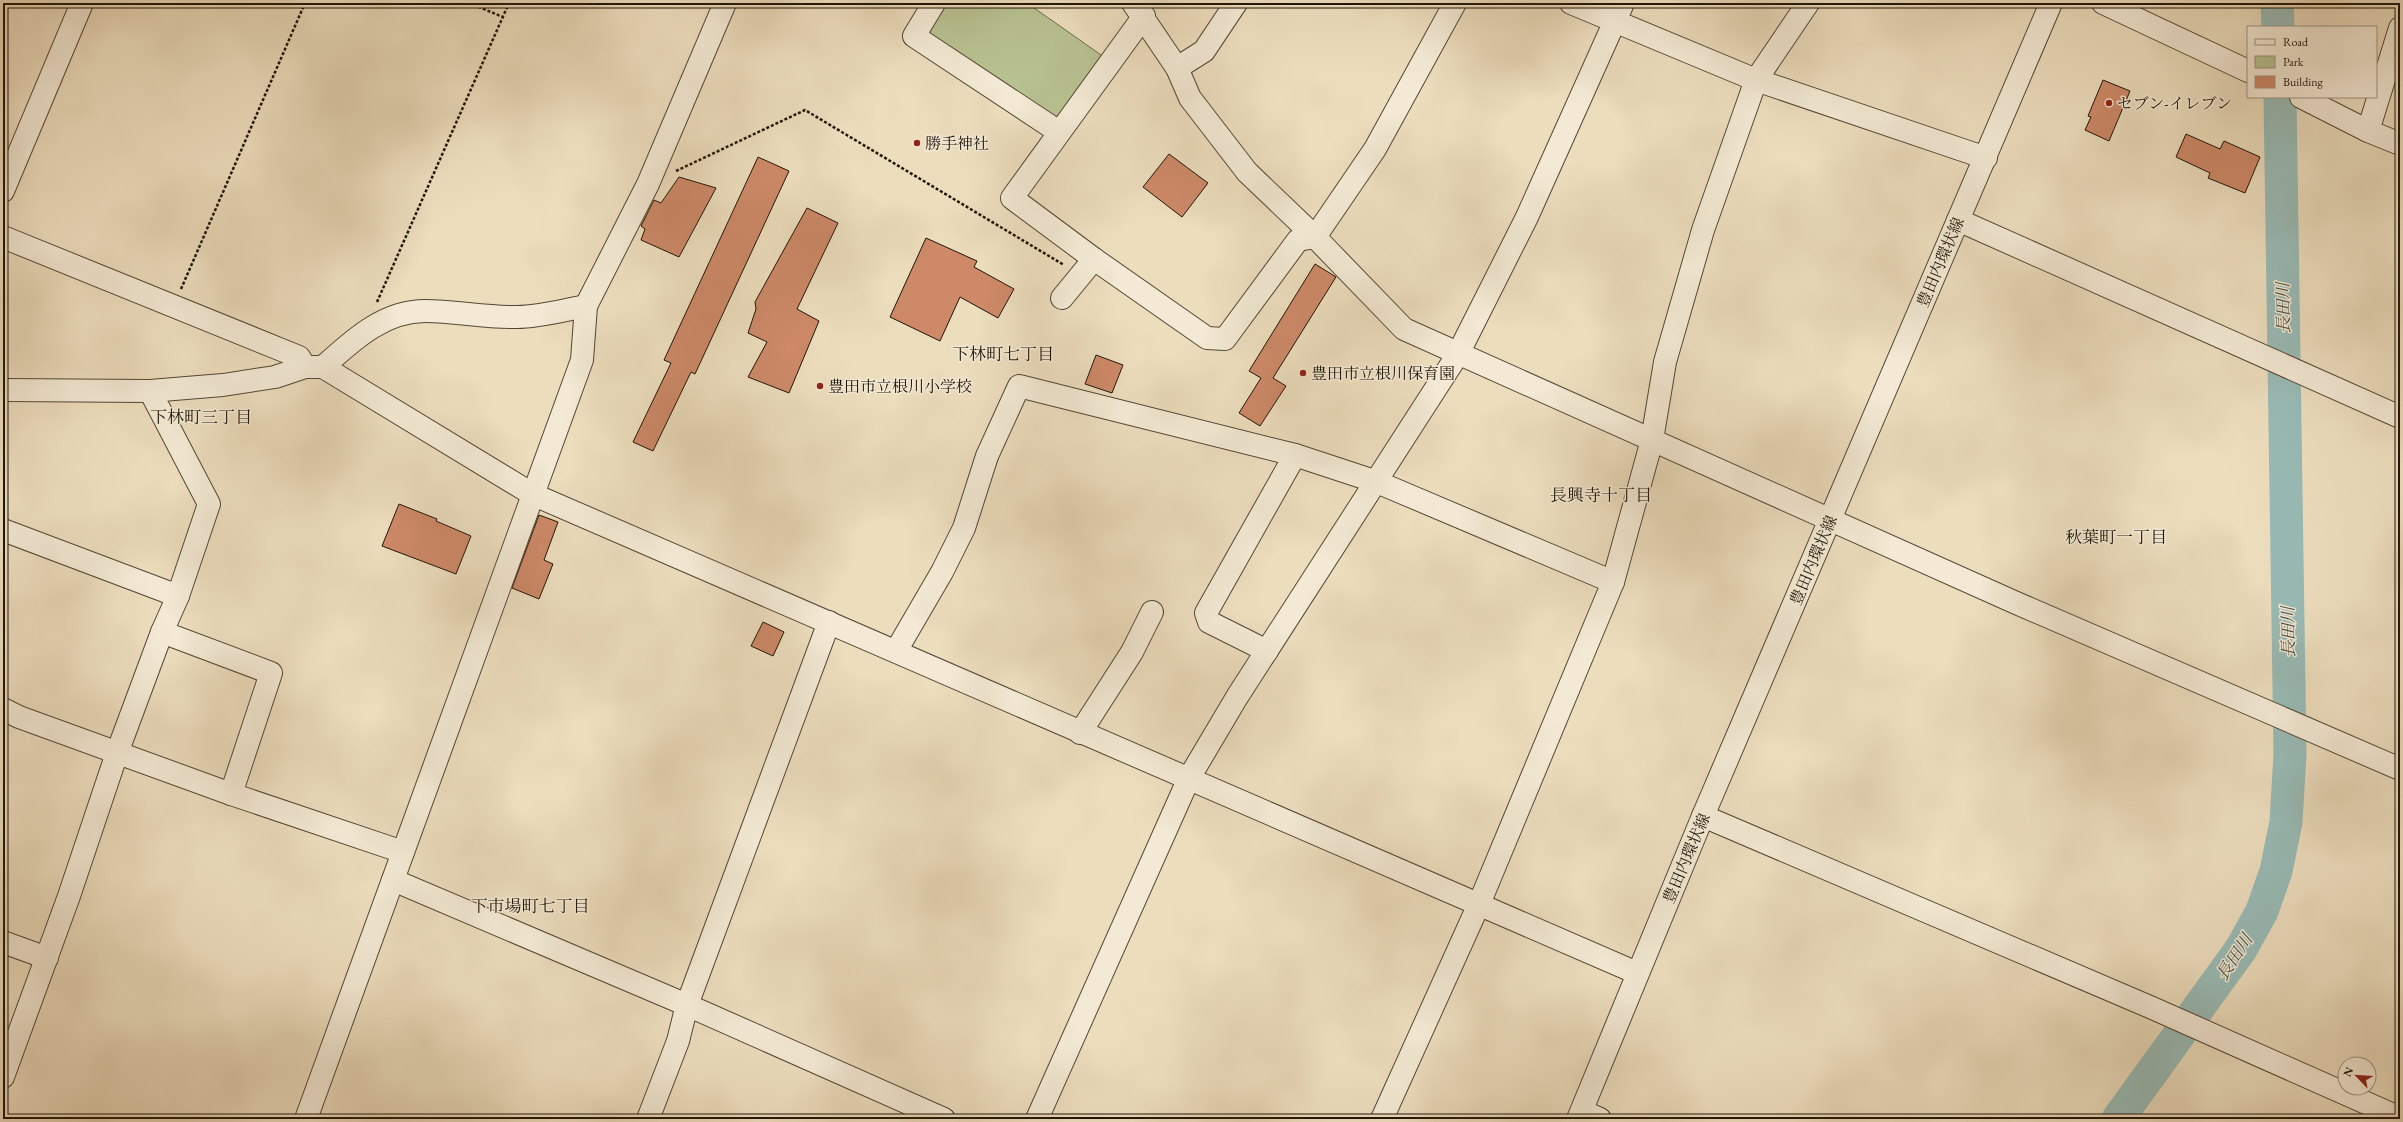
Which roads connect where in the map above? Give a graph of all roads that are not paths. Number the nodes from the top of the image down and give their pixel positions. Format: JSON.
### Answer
{"nodes":[{"id":1,"x":82,"y":3,"type":"edge"},
{"id":2,"x":725,"y":3,"type":"edge"},
{"id":3,"x":934,"y":3,"type":"edge"},
{"id":4,"x":1236,"y":3,"type":"edge"},
{"id":5,"x":1455,"y":3,"type":"edge"},
{"id":6,"x":1571,"y":3,"type":"edge"},
{"id":7,"x":1808,"y":3,"type":"edge"},
{"id":8,"x":2051,"y":3,"type":"edge"},
{"id":9,"x":2103,"y":3,"type":"edge"},
{"id":10,"x":1139,"y":9,"type":"edge"},
{"id":11,"x":1619,"y":12,"type":"edge"},
{"id":12,"x":2400,"y":28,"type":"edge"},
{"id":13,"x":1177,"y":68,"type":"junction"},
{"id":14,"x":2247,"y":71,"type":"edge"},
{"id":15,"x":1756,"y":80,"type":"junction"},
{"id":16,"x":2303,"y":98,"type":"edge"},
{"id":17,"x":2368,"y":131,"type":"junction"},
{"id":18,"x":1059,"y":132,"type":"junction"},
{"id":19,"x":2400,"y":144,"type":"edge"},
{"id":20,"x":1986,"y":158,"type":"junction"},
{"id":21,"x":3,"y":191,"type":"edge"},
{"id":22,"x":1958,"y":220,"type":"junction"},
{"id":23,"x":1315,"y":236,"type":"junction"},
{"id":24,"x":3,"y":237,"type":"edge"},
{"id":25,"x":1087,"y":267,"type":"junction"},
{"id":26,"x":1062,"y":298,"type":"dead end"},
{"id":27,"x":586,"y":306,"type":"junction"},
{"id":28,"x":1458,"y":354,"type":"junction"},
{"id":29,"x":314,"y":367,"type":"junction"},
{"id":30,"x":3,"y":390,"type":"edge"},
{"id":31,"x":150,"y":391,"type":"junction"},
{"id":32,"x":2400,"y":417,"type":"edge"},
{"id":33,"x":1652,"y":440,"type":"junction"},
{"id":34,"x":1294,"y":455,"type":"junction"},
{"id":35,"x":1377,"y":482,"type":"junction"},
{"id":36,"x":532,"y":494,"type":"junction"},
{"id":37,"x":1831,"y":518,"type":"junction"},
{"id":38,"x":3,"y":530,"type":"edge"},
{"id":39,"x":1613,"y":582,"type":"junction"},
{"id":40,"x":178,"y":596,"type":"junction"},
{"id":41,"x":1152,"y":612,"type":"dead end"},
{"id":42,"x":829,"y":622,"type":"junction"},
{"id":43,"x":162,"y":632,"type":"junction"},
{"id":44,"x":896,"y":651,"type":"junction"},
{"id":45,"x":1267,"y":651,"type":"junction"},
{"id":46,"x":3,"y":709,"type":"edge"},
{"id":47,"x":1080,"y":733,"type":"junction"},
{"id":48,"x":117,"y":753,"type":"junction"},
{"id":49,"x":2400,"y":769,"type":"edge"},
{"id":50,"x":1190,"y":778,"type":"junction"},
{"id":51,"x":231,"y":794,"type":"junction"},
{"id":52,"x":1703,"y":816,"type":"junction"},
{"id":53,"x":403,"y":852,"type":"junction"},
{"id":54,"x":393,"y":880,"type":"junction"},
{"id":55,"x":1479,"y":904,"type":"junction"},
{"id":56,"x":3,"y":942,"type":"edge"},
{"id":57,"x":47,"y":958,"type":"junction"},
{"id":58,"x":1637,"y":973,"type":"junction"},
{"id":59,"x":687,"y":1005,"type":"junction"},
{"id":60,"x":3,"y":1077,"type":"edge"},
{"id":61,"x":1587,"y":1116,"type":"edge"},
{"id":62,"x":2400,"y":1118,"type":"edge"},
{"id":63,"x":306,"y":1119,"type":"edge"},
{"id":64,"x":648,"y":1119,"type":"edge"},
{"id":65,"x":944,"y":1119,"type":"edge"},
{"id":66,"x":1037,"y":1119,"type":"edge"},
{"id":67,"x":1382,"y":1119,"type":"edge"}],
"edges":[{"from":1,"to":21,"type":"street"},
{"from":2,"to":27,"type":"street"},
{"from":3,"to":18,"type":"street"},
{"from":4,"to":13,"type":"street"},
{"from":5,"to":23,"type":"street"},
{"from":6,"to":11,"type":"street"},
{"from":7,"to":15,"type":"street"},
{"from":8,"to":20,"type":"street","name":"豊田内環状線"},
{"from":9,"to":14,"type":"street"},
{"from":10,"to":13,"type":"street"},
{"from":10,"to":18,"type":"street"},
{"from":11,"to":15,"type":"street"},
{"from":11,"to":28,"type":"street"},
{"from":12,"to":17,"type":"street"},
{"from":13,"to":23,"type":"street"},
{"from":15,"to":20,"type":"street"},
{"from":15,"to":33,"type":"street"},
{"from":16,"to":17,"type":"street"},
{"from":17,"to":19,"type":"street"},
{"from":18,"to":25,"type":"street"},
{"from":20,"to":22,"type":"street","name":"豊田内環状線"},
{"from":22,"to":32,"type":"street"},
{"from":22,"to":37,"type":"street","name":"豊田内環状線"},
{"from":23,"to":25,"type":"street"},
{"from":23,"to":28,"type":"street"},
{"from":24,"to":29,"type":"street"},
{"from":25,"to":26,"type":"street"},
{"from":27,"to":29,"type":"street"},
{"from":27,"to":36,"type":"street"},
{"from":28,"to":33,"type":"street"},
{"from":28,"to":35,"type":"street"},
{"from":29,"to":31,"type":"street"},
{"from":29,"to":36,"type":"street"},
{"from":30,"to":31,"type":"street"},
{"from":31,"to":40,"type":"street"},
{"from":33,"to":37,"type":"street"},
{"from":33,"to":39,"type":"street"},
{"from":34,"to":35,"type":"street"},
{"from":34,"to":44,"type":"street"},
{"from":34,"to":45,"type":"street"},
{"from":35,"to":39,"type":"street"},
{"from":35,"to":45,"type":"street"},
{"from":36,"to":42,"type":"street"},
{"from":36,"to":53,"type":"street"},
{"from":37,"to":49,"type":"street"},
{"from":37,"to":52,"type":"street","name":"豊田内環状線"},
{"from":38,"to":40,"type":"street"},
{"from":39,"to":55,"type":"street"},
{"from":40,"to":43,"type":"street"},
{"from":41,"to":47,"type":"street"},
{"from":42,"to":44,"type":"street"},
{"from":42,"to":59,"type":"street"},
{"from":43,"to":48,"type":"street"},
{"from":43,"to":51,"type":"street"},
{"from":44,"to":47,"type":"street"},
{"from":45,"to":50,"type":"street"},
{"from":46,"to":48,"type":"street"},
{"from":47,"to":50,"type":"street"},
{"from":48,"to":51,"type":"street"},
{"from":48,"to":57,"type":"street"},
{"from":50,"to":55,"type":"street"},
{"from":50,"to":66,"type":"street"},
{"from":51,"to":53,"type":"street"},
{"from":52,"to":58,"type":"street","name":"豊田内環状線"},
{"from":52,"to":62,"type":"street"},
{"from":53,"to":54,"type":"street"},
{"from":54,"to":59,"type":"street"},
{"from":54,"to":63,"type":"street"},
{"from":55,"to":58,"type":"street"},
{"from":55,"to":67,"type":"street"},
{"from":56,"to":57,"type":"street"},
{"from":57,"to":60,"type":"street"},
{"from":58,"to":61,"type":"street","name":"豊田内環状線"},
{"from":59,"to":64,"type":"street"},
{"from":59,"to":65,"type":"street"}]}
